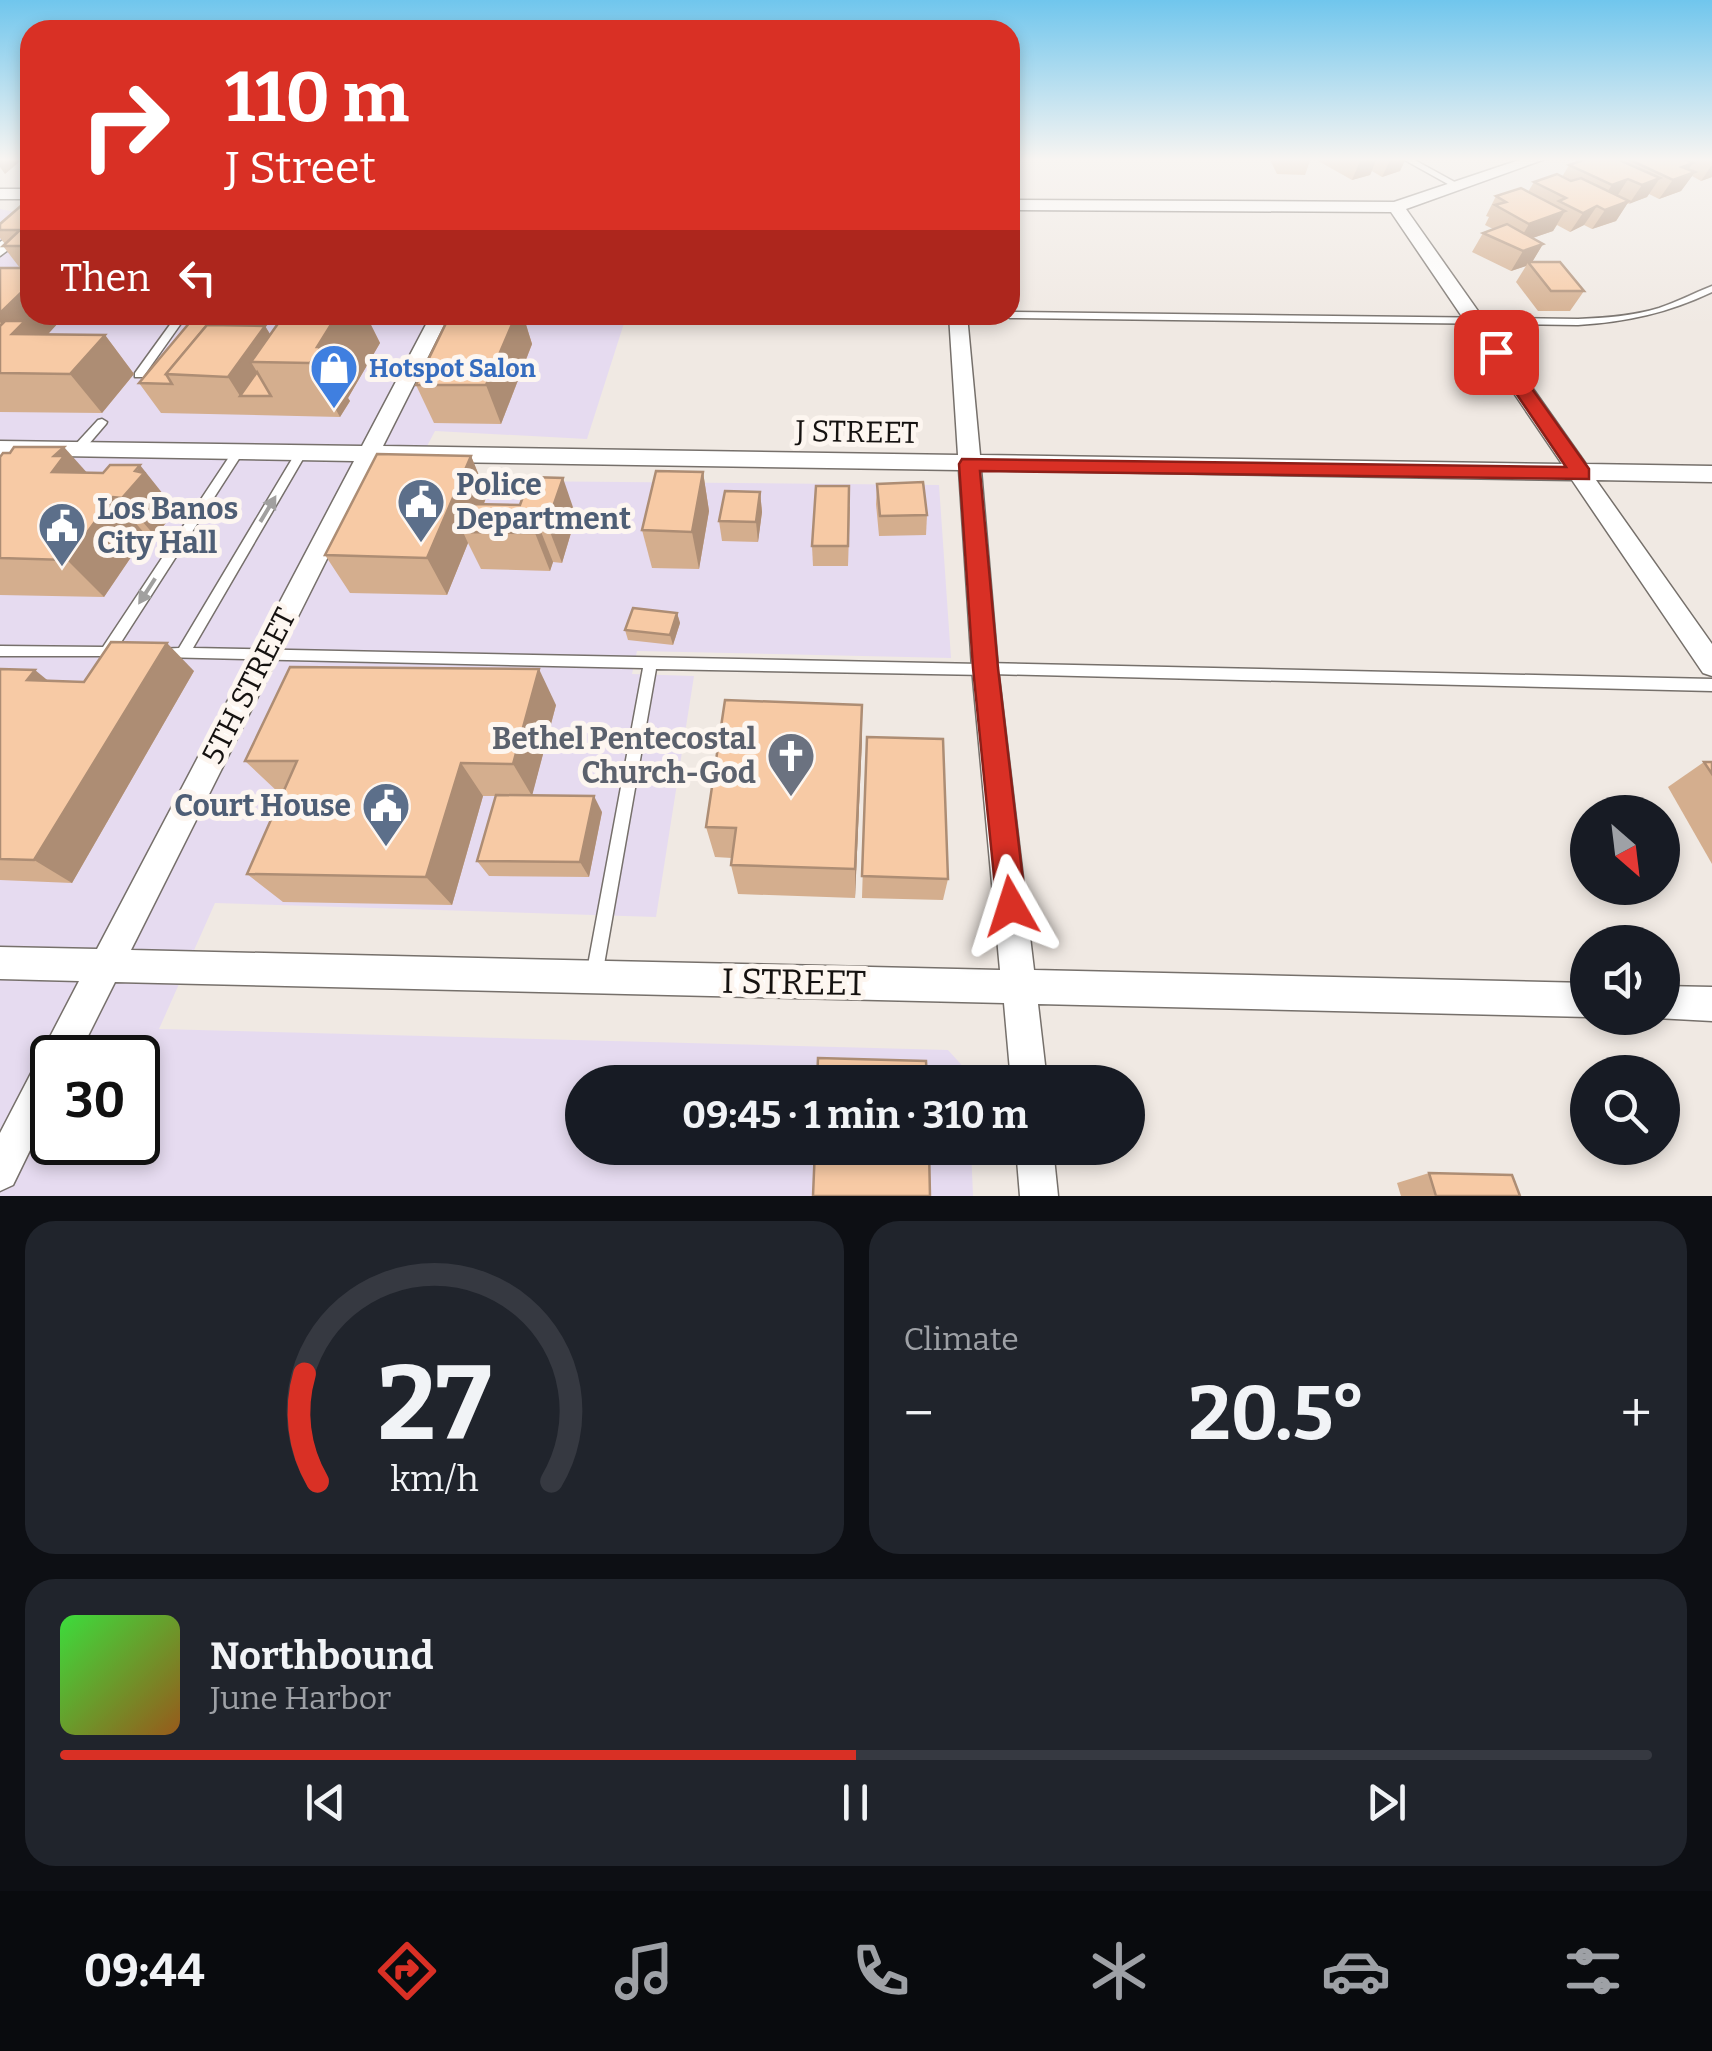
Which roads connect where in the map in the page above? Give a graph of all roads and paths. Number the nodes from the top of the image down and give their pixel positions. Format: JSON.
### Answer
{"nodes":[{"id":1,"x":1401,"y":214,"type":"edge"},
{"id":2,"x":20,"y":234,"type":"edge"},
{"id":3,"x":0,"y":251,"type":"edge"},
{"id":4,"x":1712,"y":289,"type":"edge"},
{"id":5,"x":1020,"y":315,"type":"edge"},
{"id":6,"x":1475,"y":321,"type":"junction"},
{"id":7,"x":175,"y":325,"type":"edge"},
{"id":8,"x":435,"y":325,"type":"edge"},
{"id":9,"x":959,"y":325,"type":"edge"},
{"id":10,"x":139,"y":376,"type":"edge"},
{"id":11,"x":102,"y":422,"type":"dead end"},
{"id":12,"x":0,"y":448,"type":"edge"},
{"id":13,"x":78,"y":449,"type":"junction"},
{"id":14,"x":239,"y":451,"type":"junction"},
{"id":15,"x":302,"y":452,"type":"junction"},
{"id":16,"x":368,"y":453,"type":"junction"},
{"id":17,"x":969,"y":464,"type":"junction"},
{"id":18,"x":1582,"y":474,"type":"junction"},
{"id":19,"x":1712,"y":474,"type":"edge"},
{"id":20,"x":0,"y":651,"type":"edge"},
{"id":21,"x":107,"y":652,"type":"junction"},
{"id":22,"x":126,"y":652,"type":"edge"},
{"id":23,"x":145,"y":653,"type":"edge"},
{"id":24,"x":183,"y":653,"type":"junction"},
{"id":25,"x":265,"y":654,"type":"junction"},
{"id":26,"x":650,"y":664,"type":"junction"},
{"id":27,"x":1712,"y":665,"type":"edge"},
{"id":28,"x":986,"y":669,"type":"junction"},
{"id":29,"x":1712,"y":685,"type":"edge"},
{"id":30,"x":0,"y":964,"type":"edge"},
{"id":31,"x":104,"y":966,"type":"junction"},
{"id":32,"x":594,"y":978,"type":"junction"},
{"id":33,"x":1020,"y":985,"type":"junction"},
{"id":34,"x":1570,"y":1000,"type":"edge"},
{"id":35,"x":1680,"y":1003,"type":"edge"},
{"id":36,"x":1712,"y":1004,"type":"edge"},
{"id":37,"x":70,"y":1035,"type":"edge"},
{"id":38,"x":1027,"y":1065,"type":"edge"},
{"id":39,"x":30,"y":1112,"type":"edge"},
{"id":40,"x":1036,"y":1165,"type":"edge"},
{"id":41,"x":0,"y":1172,"type":"edge"},
{"id":42,"x":1039,"y":1196,"type":"edge"}],
"edges":[{"from":1,"to":6,"type":"street"},
{"from":2,"to":3,"type":"street"},
{"from":4,"to":6,"type":"lane"},
{"from":5,"to":6,"type":"lane"},
{"from":6,"to":18,"type":"street"},
{"from":7,"to":10,"type":"lane"},
{"from":8,"to":16,"type":"street","name":"5TH STREET"},
{"from":9,"to":17,"type":"street"},
{"from":11,"to":13,"type":"lane"},
{"from":12,"to":13,"type":"street","name":"J STREET"},
{"from":13,"to":14,"type":"street","name":"J STREET"},
{"from":14,"to":15,"type":"street","name":"J STREET"},
{"from":14,"to":21,"type":"lane","one_way":true},
{"from":15,"to":16,"type":"street","name":"J STREET"},
{"from":24,"to":15,"type":"lane","one_way":true},
{"from":16,"to":17,"type":"street","name":"J STREET"},
{"from":16,"to":25,"type":"street","name":"5TH STREET"},
{"from":17,"to":18,"type":"street","name":"J STREET"},
{"from":17,"to":28,"type":"street"},
{"from":18,"to":19,"type":"street","name":"J STREET"},
{"from":18,"to":27,"type":"street"},
{"from":20,"to":21,"type":"lane"},
{"from":21,"to":22,"type":"lane"},
{"from":23,"to":24,"type":"lane"},
{"from":24,"to":25,"type":"lane"},
{"from":25,"to":26,"type":"lane"},
{"from":25,"to":31,"type":"street","name":"5TH STREET"},
{"from":26,"to":28,"type":"lane"},
{"from":26,"to":32,"type":"lane"},
{"from":28,"to":29,"type":"lane"},
{"from":28,"to":33,"type":"street"},
{"from":30,"to":31,"type":"street","name":"I STREET"},
{"from":31,"to":32,"type":"street","name":"I STREET"},
{"from":31,"to":37,"type":"street","name":"5TH STREET"},
{"from":32,"to":33,"type":"street","name":"I STREET"},
{"from":33,"to":34,"type":"street","name":"I STREET"},
{"from":33,"to":38,"type":"street"},
{"from":35,"to":36,"type":"street"},
{"from":39,"to":41,"type":"street"},
{"from":40,"to":42,"type":"street"}]}
